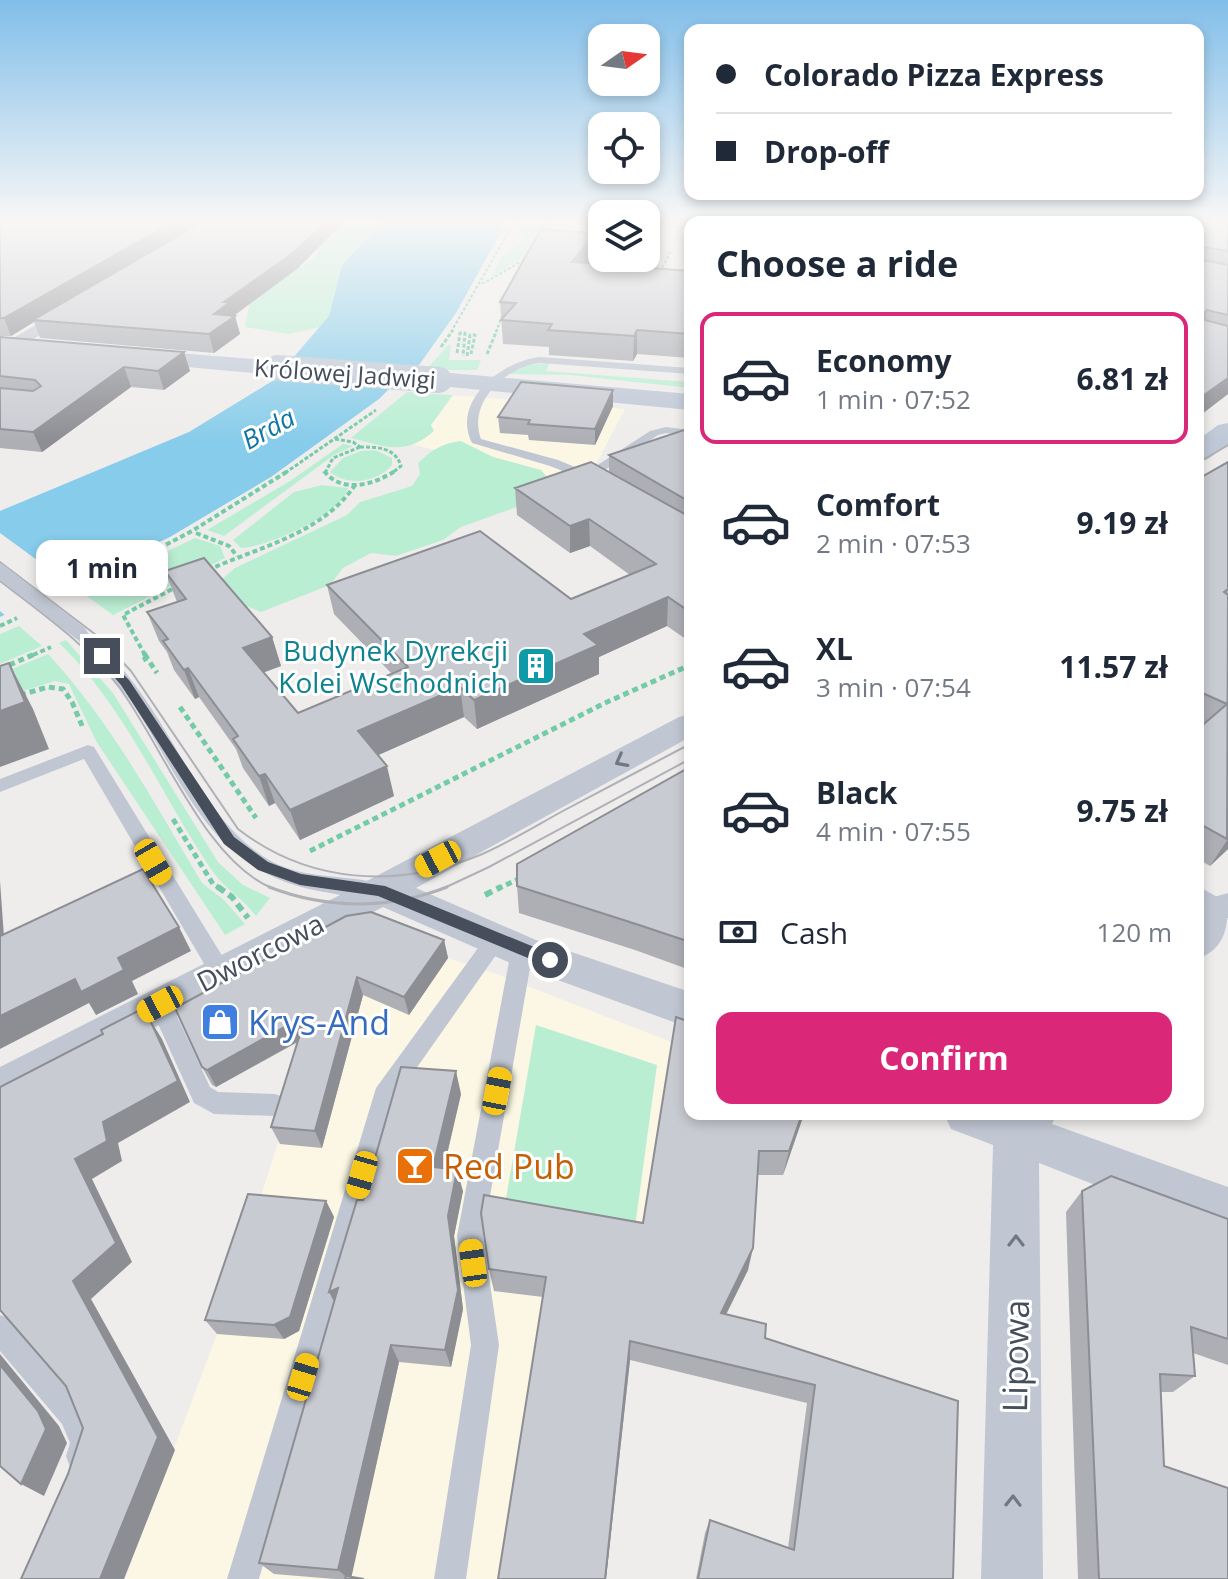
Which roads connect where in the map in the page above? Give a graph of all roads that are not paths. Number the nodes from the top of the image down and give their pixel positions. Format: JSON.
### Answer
{"nodes":[{"id":1,"x":86,"y":300,"type":"edge"},
{"id":2,"x":4,"y":346,"type":"edge"},
{"id":3,"x":56,"y":350,"type":"edge"},
{"id":4,"x":103,"y":354,"type":"edge"},
{"id":5,"x":684,"y":371,"type":"edge"},
{"id":6,"x":491,"y":385,"type":"junction"},
{"id":7,"x":684,"y":401,"type":"edge"},
{"id":8,"x":684,"y":432,"type":"edge"},
{"id":9,"x":588,"y":477,"type":"junction"},
{"id":10,"x":601,"y":485,"type":"edge"},
{"id":11,"x":0,"y":571,"type":"edge"},
{"id":12,"x":684,"y":727,"type":"edge"},
{"id":13,"x":0,"y":786,"type":"edge"},
{"id":14,"x":380,"y":890,"type":"junction"},
{"id":15,"x":1217,"y":904,"type":"edge"},
{"id":16,"x":1204,"y":931,"type":"edge"},
{"id":17,"x":509,"y":945,"type":"junction"},
{"id":18,"x":221,"y":973,"type":"junction"},
{"id":19,"x":160,"y":1004,"type":"junction"},
{"id":20,"x":684,"y":1008,"type":"edge"},
{"id":21,"x":0,"y":1089,"type":"edge"},
{"id":22,"x":275,"y":1105,"type":"edge"},
{"id":23,"x":1002,"y":1120,"type":"edge"},
{"id":24,"x":1025,"y":1124,"type":"edge"},
{"id":25,"x":1228,"y":1212,"type":"edge"},
{"id":26,"x":0,"y":1329,"type":"edge"},
{"id":27,"x":69,"y":1487,"type":"edge"},
{"id":28,"x":243,"y":1579,"type":"edge"},
{"id":29,"x":450,"y":1579,"type":"edge"},
{"id":30,"x":1012,"y":1579,"type":"edge"}],
"edges":[{"from":1,"to":2,"type":"street"},
{"from":2,"to":3,"type":"street"},
{"from":4,"to":6,"type":"street","name":"Królowej Jadwigi","bridge":true},
{"from":5,"to":6,"type":"lane"},
{"from":6,"to":7,"type":"street","name":"Królowej Jadwigi"},
{"from":6,"to":9,"type":"lane"},
{"from":8,"to":9,"type":"lane"},
{"from":9,"to":10,"type":"lane"},
{"from":11,"to":14,"type":"lane","bridge":true},
{"from":12,"to":14,"type":"street","name":"Dworcowa","one_way":true},
{"from":13,"to":18,"type":"lane"},
{"from":14,"to":17,"type":"street"},
{"from":14,"to":18,"type":"street","name":"Dworcowa"},
{"from":15,"to":16,"type":"street"},
{"from":17,"to":20,"type":"street"},
{"from":17,"to":28,"type":"lane"},
{"from":17,"to":29,"type":"lane"},
{"from":18,"to":19,"type":"street","name":"Dworcowa"},
{"from":19,"to":21,"type":"street","name":"Dworcowa"},
{"from":19,"to":22,"type":"lane"},
{"from":23,"to":24,"type":"street"},
{"from":24,"to":25,"type":"street"},
{"from":30,"to":24,"type":"street","name":"Lipowa","one_way":true},
{"from":26,"to":27,"type":"lane"}]}
